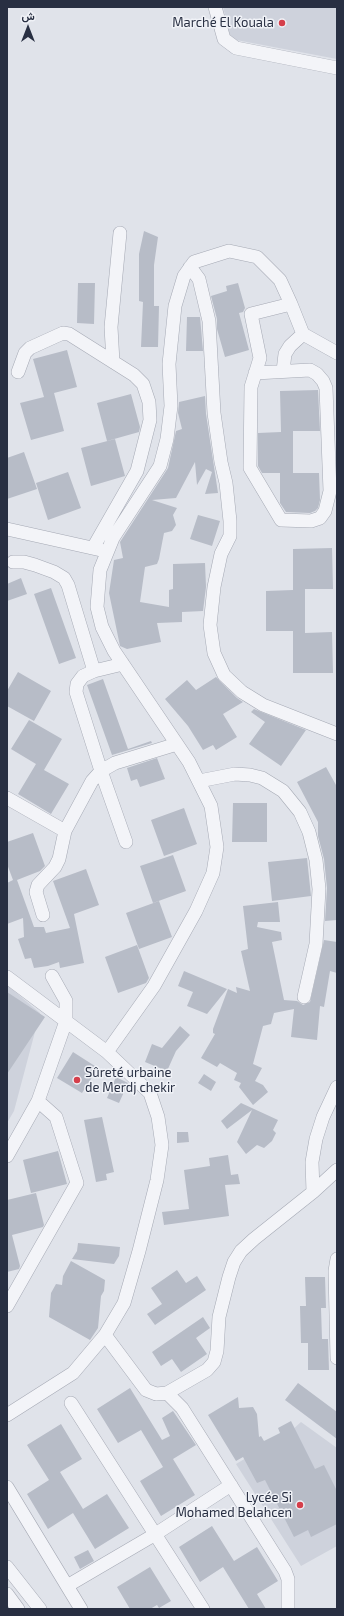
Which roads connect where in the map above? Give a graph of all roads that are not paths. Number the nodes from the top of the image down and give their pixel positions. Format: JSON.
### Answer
{"nodes":[{"id":1,"x":215,"y":7,"type":"edge"},
{"id":2,"x":337,"y":68,"type":"edge"},
{"id":3,"x":120,"y":233,"type":"dead end"},
{"id":4,"x":190,"y":267,"type":"junction"},
{"id":5,"x":291,"y":304,"type":"junction"},
{"id":6,"x":303,"y":334,"type":"junction"},
{"id":7,"x":337,"y":353,"type":"edge"},
{"id":8,"x":113,"y":362,"type":"junction"},
{"id":9,"x":283,"y":371,"type":"junction"},
{"id":10,"x":18,"y":372,"type":"dead end"},
{"id":11,"x":255,"y":373,"type":"junction"},
{"id":12,"x":7,"y":529,"type":"edge"},
{"id":13,"x":93,"y":548,"type":"junction"},
{"id":14,"x":108,"y":553,"type":"junction"},
{"id":15,"x":13,"y":562,"type":"dead end"},
{"id":16,"x":123,"y":664,"type":"junction"},
{"id":17,"x":94,"y":671,"type":"junction"},
{"id":18,"x":337,"y":734,"type":"edge"},
{"id":19,"x":177,"y":744,"type":"junction"},
{"id":20,"x":101,"y":771,"type":"junction"},
{"id":21,"x":199,"y":781,"type":"junction"},
{"id":22,"x":7,"y":798,"type":"edge"},
{"id":23,"x":64,"y":831,"type":"junction"},
{"id":24,"x":126,"y":842,"type":"dead end"},
{"id":25,"x":43,"y":915,"type":"dead end"},
{"id":26,"x":52,"y":976,"type":"dead end"},
{"id":27,"x":7,"y":977,"type":"edge"},
{"id":28,"x":304,"y":997,"type":"dead end"},
{"id":29,"x":66,"y":1021,"type":"junction"},
{"id":30,"x":107,"y":1052,"type":"junction"},
{"id":31,"x":337,"y":1087,"type":"edge"},
{"id":32,"x":38,"y":1101,"type":"junction"},
{"id":33,"x":7,"y":1156,"type":"edge"},
{"id":34,"x":337,"y":1170,"type":"edge"},
{"id":35,"x":313,"y":1192,"type":"junction"},
{"id":36,"x":337,"y":1259,"type":"edge"},
{"id":37,"x":7,"y":1306,"type":"edge"},
{"id":38,"x":105,"y":1335,"type":"junction"},
{"id":39,"x":337,"y":1358,"type":"edge"},
{"id":40,"x":167,"y":1393,"type":"junction"},
{"id":41,"x":71,"y":1403,"type":"dead end"},
{"id":42,"x":7,"y":1415,"type":"edge"},
{"id":43,"x":231,"y":1485,"type":"junction"},
{"id":44,"x":7,"y":1487,"type":"edge"},
{"id":45,"x":154,"y":1535,"type":"junction"},
{"id":46,"x":7,"y":1567,"type":"edge"},
{"id":47,"x":68,"y":1586,"type":"junction"},
{"id":48,"x":7,"y":1594,"type":"edge"},
{"id":49,"x":18,"y":1609,"type":"edge"},
{"id":50,"x":40,"y":1609,"type":"edge"},
{"id":51,"x":81,"y":1609,"type":"edge"},
{"id":52,"x":203,"y":1609,"type":"edge"},
{"id":53,"x":288,"y":1609,"type":"edge"}],
"edges":[{"from":1,"to":2,"type":"street"},
{"from":3,"to":8,"type":"street"},
{"from":4,"to":5,"type":"street"},
{"from":4,"to":14,"type":"street"},
{"from":4,"to":18,"type":"street"},
{"from":5,"to":6,"type":"street"},
{"from":5,"to":11,"type":"street"},
{"from":6,"to":7,"type":"street"},
{"from":6,"to":9,"type":"street"},
{"from":8,"to":10,"type":"street"},
{"from":8,"to":13,"type":"street"},
{"from":9,"to":11,"type":"street"},
{"from":9,"to":11,"type":"street"},
{"from":12,"to":13,"type":"street"},
{"from":13,"to":14,"type":"street"},
{"from":14,"to":16,"type":"street"},
{"from":15,"to":17,"type":"street"},
{"from":16,"to":17,"type":"street"},
{"from":16,"to":19,"type":"street"},
{"from":17,"to":20,"type":"street"},
{"from":19,"to":20,"type":"street"},
{"from":19,"to":21,"type":"street"},
{"from":20,"to":23,"type":"street"},
{"from":20,"to":24,"type":"street"},
{"from":21,"to":28,"type":"street"},
{"from":21,"to":30,"type":"street"},
{"from":22,"to":23,"type":"street"},
{"from":23,"to":25,"type":"street"},
{"from":26,"to":29,"type":"street"},
{"from":27,"to":29,"type":"street"},
{"from":29,"to":30,"type":"street"},
{"from":29,"to":32,"type":"street"},
{"from":30,"to":38,"type":"street"},
{"from":31,"to":35,"type":"street"},
{"from":32,"to":33,"type":"street"},
{"from":32,"to":37,"type":"street"},
{"from":34,"to":35,"type":"street"},
{"from":35,"to":40,"type":"street"},
{"from":36,"to":39,"type":"street"},
{"from":38,"to":40,"type":"street"},
{"from":38,"to":42,"type":"street"},
{"from":40,"to":43,"type":"street"},
{"from":41,"to":45,"type":"street"},
{"from":43,"to":45,"type":"street"},
{"from":43,"to":53,"type":"street"},
{"from":44,"to":47,"type":"street"},
{"from":45,"to":47,"type":"street"},
{"from":45,"to":52,"type":"street"},
{"from":46,"to":50,"type":"street"},
{"from":47,"to":51,"type":"street"},
{"from":48,"to":49,"type":"street"}]}
